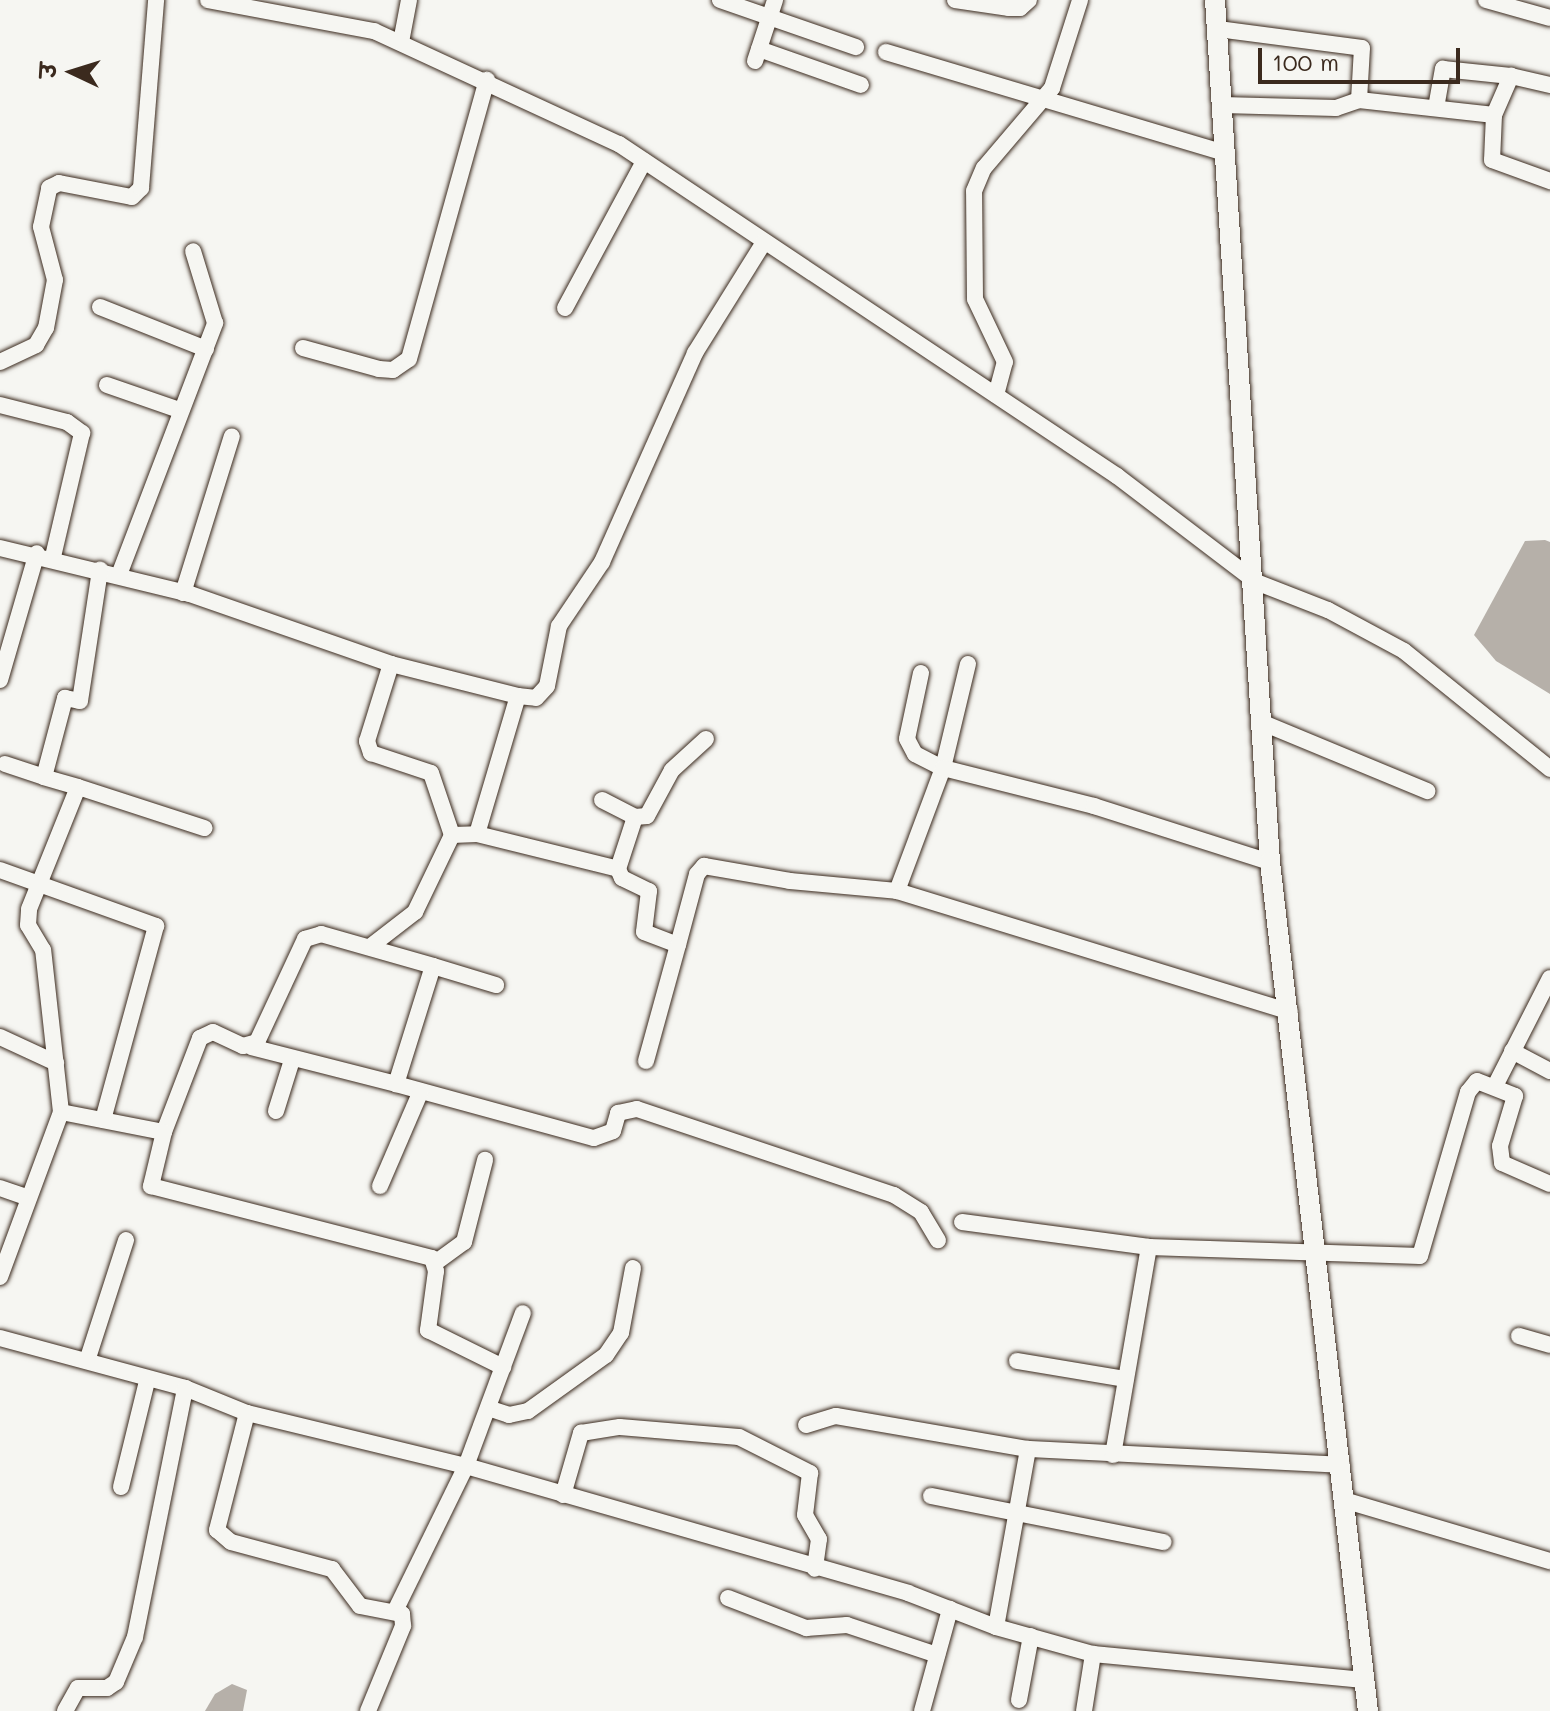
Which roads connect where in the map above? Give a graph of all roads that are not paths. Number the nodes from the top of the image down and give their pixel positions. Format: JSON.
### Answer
{"nodes":[{"id":1,"x":156,"y":0,"type":"edge"},
{"id":2,"x":208,"y":0,"type":"edge"},
{"id":3,"x":409,"y":0,"type":"edge"},
{"id":4,"x":720,"y":0,"type":"edge"},
{"id":5,"x":775,"y":0,"type":"edge"},
{"id":6,"x":955,"y":0,"type":"edge"},
{"id":7,"x":1029,"y":0,"type":"edge"},
{"id":8,"x":1080,"y":0,"type":"edge"},
{"id":9,"x":1215,"y":0,"type":"edge"},
{"id":10,"x":1493,"y":1,"type":"edge"},
{"id":11,"x":249,"y":3,"type":"edge"},
{"id":12,"x":769,"y":17,"type":"junction"},
{"id":13,"x":1550,"y":18,"type":"edge"},
{"id":14,"x":1218,"y":29,"type":"junction"},
{"id":15,"x":401,"y":42,"type":"junction"},
{"id":16,"x":856,"y":47,"type":"dead end"},
{"id":17,"x":886,"y":52,"type":"dead end"},
{"id":18,"x":1511,"y":76,"type":"junction"},
{"id":19,"x":487,"y":80,"type":"junction"},
{"id":20,"x":861,"y":85,"type":"dead end"},
{"id":21,"x":1550,"y":85,"type":"edge"},
{"id":22,"x":1046,"y":97,"type":"junction"},
{"id":23,"x":1359,"y":100,"type":"junction"},
{"id":24,"x":1222,"y":105,"type":"junction"},
{"id":25,"x":1436,"y":108,"type":"junction"},
{"id":26,"x":1494,"y":115,"type":"junction"},
{"id":27,"x":1224,"y":153,"type":"junction"},
{"id":28,"x":644,"y":161,"type":"junction"},
{"id":29,"x":1550,"y":181,"type":"edge"},
{"id":30,"x":764,"y":242,"type":"junction"},
{"id":31,"x":193,"y":251,"type":"dead end"},
{"id":32,"x":100,"y":307,"type":"dead end"},
{"id":33,"x":565,"y":308,"type":"dead end"},
{"id":34,"x":303,"y":348,"type":"dead end"},
{"id":35,"x":206,"y":349,"type":"junction"},
{"id":36,"x":0,"y":362,"type":"edge"},
{"id":37,"x":107,"y":385,"type":"dead end"},
{"id":38,"x":996,"y":395,"type":"junction"},
{"id":39,"x":0,"y":405,"type":"edge"},
{"id":40,"x":179,"y":410,"type":"junction"},
{"id":41,"x":232,"y":436,"type":"dead end"},
{"id":42,"x":0,"y":548,"type":"edge"},
{"id":43,"x":37,"y":553,"type":"junction"},
{"id":44,"x":53,"y":557,"type":"junction"},
{"id":45,"x":100,"y":570,"type":"junction"},
{"id":46,"x":119,"y":575,"type":"junction"},
{"id":47,"x":1256,"y":582,"type":"junction"},
{"id":48,"x":183,"y":593,"type":"junction"},
{"id":49,"x":391,"y":664,"type":"junction"},
{"id":50,"x":968,"y":664,"type":"dead end"},
{"id":51,"x":921,"y":673,"type":"dead end"},
{"id":52,"x":0,"y":680,"type":"edge"},
{"id":53,"x":518,"y":696,"type":"junction"},
{"id":54,"x":1263,"y":723,"type":"junction"},
{"id":55,"x":706,"y":739,"type":"dead end"},
{"id":56,"x":5,"y":764,"type":"dead end"},
{"id":57,"x":943,"y":768,"type":"junction"},
{"id":58,"x":1550,"y":769,"type":"edge"},
{"id":59,"x":44,"y":777,"type":"junction"},
{"id":60,"x":78,"y":787,"type":"junction"},
{"id":61,"x":1427,"y":791,"type":"dead end"},
{"id":62,"x":602,"y":800,"type":"dead end"},
{"id":63,"x":635,"y":817,"type":"junction"},
{"id":64,"x":204,"y":828,"type":"dead end"},
{"id":65,"x":477,"y":834,"type":"junction"},
{"id":66,"x":452,"y":835,"type":"junction"},
{"id":67,"x":1270,"y":862,"type":"junction"},
{"id":68,"x":618,"y":869,"type":"junction"},
{"id":69,"x":0,"y":870,"type":"edge"},
{"id":70,"x":41,"y":883,"type":"junction"},
{"id":71,"x":897,"y":891,"type":"junction"},
{"id":72,"x":678,"y":945,"type":"junction"},
{"id":73,"x":371,"y":946,"type":"junction"},
{"id":74,"x":433,"y":966,"type":"junction"},
{"id":75,"x":1550,"y":978,"type":"edge"},
{"id":76,"x":496,"y":985,"type":"dead end"},
{"id":77,"x":1290,"y":1012,"type":"junction"},
{"id":78,"x":0,"y":1037,"type":"edge"},
{"id":79,"x":251,"y":1047,"type":"junction"},
{"id":80,"x":1512,"y":1051,"type":"junction"},
{"id":81,"x":292,"y":1060,"type":"junction"},
{"id":82,"x":646,"y":1061,"type":"dead end"},
{"id":83,"x":56,"y":1063,"type":"junction"},
{"id":84,"x":1550,"y":1071,"type":"edge"},
{"id":85,"x":396,"y":1084,"type":"junction"},
{"id":86,"x":1495,"y":1086,"type":"junction"},
{"id":87,"x":421,"y":1091,"type":"junction"},
{"id":88,"x":276,"y":1111,"type":"dead end"},
{"id":89,"x":61,"y":1112,"type":"junction"},
{"id":90,"x":103,"y":1120,"type":"junction"},
{"id":91,"x":164,"y":1132,"type":"junction"},
{"id":92,"x":485,"y":1160,"type":"dead end"},
{"id":93,"x":1550,"y":1184,"type":"edge"},
{"id":94,"x":380,"y":1186,"type":"dead end"},
{"id":95,"x":0,"y":1188,"type":"edge"},
{"id":96,"x":26,"y":1197,"type":"junction"},
{"id":97,"x":962,"y":1222,"type":"dead end"},
{"id":98,"x":126,"y":1240,"type":"dead end"},
{"id":99,"x":938,"y":1240,"type":"dead end"},
{"id":100,"x":1149,"y":1247,"type":"junction"},
{"id":101,"x":1316,"y":1254,"type":"junction"},
{"id":102,"x":435,"y":1263,"type":"junction"},
{"id":103,"x":633,"y":1268,"type":"dead end"},
{"id":104,"x":0,"y":1277,"type":"edge"},
{"id":105,"x":523,"y":1313,"type":"dead end"},
{"id":106,"x":1519,"y":1336,"type":"dead end"},
{"id":107,"x":0,"y":1338,"type":"edge"},
{"id":108,"x":1550,"y":1345,"type":"edge"},
{"id":109,"x":87,"y":1361,"type":"junction"},
{"id":110,"x":1017,"y":1361,"type":"dead end"},
{"id":111,"x":503,"y":1367,"type":"junction"},
{"id":112,"x":1126,"y":1379,"type":"junction"},
{"id":113,"x":147,"y":1381,"type":"junction"},
{"id":114,"x":185,"y":1388,"type":"junction"},
{"id":115,"x":488,"y":1408,"type":"junction"},
{"id":116,"x":247,"y":1413,"type":"junction"},
{"id":117,"x":806,"y":1425,"type":"dead end"},
{"id":118,"x":1028,"y":1449,"type":"junction"},
{"id":119,"x":1113,"y":1455,"type":"junction"},
{"id":120,"x":1342,"y":1465,"type":"junction"},
{"id":121,"x":466,"y":1466,"type":"junction"},
{"id":122,"x":121,"y":1487,"type":"dead end"},
{"id":123,"x":563,"y":1495,"type":"junction"},
{"id":124,"x":931,"y":1496,"type":"dead end"},
{"id":125,"x":1347,"y":1501,"type":"junction"},
{"id":126,"x":1016,"y":1513,"type":"junction"},
{"id":127,"x":1163,"y":1542,"type":"dead end"},
{"id":128,"x":1550,"y":1561,"type":"edge"},
{"id":129,"x":815,"y":1569,"type":"junction"},
{"id":130,"x":728,"y":1598,"type":"dead end"},
{"id":131,"x":950,"y":1609,"type":"junction"},
{"id":132,"x":395,"y":1611,"type":"junction"},
{"id":133,"x":996,"y":1627,"type":"junction"},
{"id":134,"x":1031,"y":1636,"type":"junction"},
{"id":135,"x":1093,"y":1654,"type":"junction"},
{"id":136,"x":937,"y":1655,"type":"junction"},
{"id":137,"x":1364,"y":1680,"type":"junction"},
{"id":138,"x":1019,"y":1700,"type":"dead end"},
{"id":139,"x":65,"y":1711,"type":"edge"},
{"id":140,"x":368,"y":1711,"type":"edge"},
{"id":141,"x":922,"y":1711,"type":"edge"},
{"id":142,"x":1084,"y":1711,"type":"edge"},
{"id":143,"x":1368,"y":1711,"type":"edge"}],
"edges":[{"from":1,"to":36,"type":"street"},
{"from":2,"to":11,"type":"street"},
{"from":3,"to":15,"type":"street"},
{"from":4,"to":12,"type":"street"},
{"from":5,"to":12,"type":"street"},
{"from":6,"to":7,"type":"street"},
{"from":8,"to":22,"type":"street"},
{"from":9,"to":14,"type":"main road"},
{"from":10,"to":13,"type":"street"},
{"from":11,"to":15,"type":"street"},
{"from":12,"to":16,"type":"street"},
{"from":12,"to":20,"type":"street"},
{"from":14,"to":23,"type":"street"},
{"from":14,"to":24,"type":"main road"},
{"from":15,"to":19,"type":"street"},
{"from":17,"to":22,"type":"street"},
{"from":18,"to":21,"type":"street"},
{"from":18,"to":25,"type":"street"},
{"from":18,"to":26,"type":"street"},
{"from":19,"to":28,"type":"street"},
{"from":19,"to":34,"type":"street"},
{"from":22,"to":27,"type":"street"},
{"from":22,"to":38,"type":"street"},
{"from":23,"to":24,"type":"street"},
{"from":23,"to":25,"type":"street"},
{"from":24,"to":27,"type":"main road"},
{"from":25,"to":26,"type":"street"},
{"from":26,"to":29,"type":"street"},
{"from":27,"to":47,"type":"main road"},
{"from":28,"to":30,"type":"street"},
{"from":28,"to":33,"type":"street"},
{"from":30,"to":38,"type":"street"},
{"from":30,"to":53,"type":"street"},
{"from":31,"to":35,"type":"street"},
{"from":32,"to":35,"type":"street"},
{"from":35,"to":40,"type":"street"},
{"from":37,"to":40,"type":"street"},
{"from":38,"to":47,"type":"street"},
{"from":39,"to":44,"type":"street"},
{"from":40,"to":46,"type":"street"},
{"from":41,"to":48,"type":"street"},
{"from":42,"to":43,"type":"street"},
{"from":43,"to":44,"type":"street"},
{"from":43,"to":52,"type":"street"},
{"from":44,"to":45,"type":"street"},
{"from":45,"to":46,"type":"street"},
{"from":45,"to":59,"type":"street"},
{"from":46,"to":48,"type":"street"},
{"from":47,"to":54,"type":"main road"},
{"from":47,"to":58,"type":"street"},
{"from":48,"to":49,"type":"street"},
{"from":49,"to":53,"type":"street"},
{"from":49,"to":66,"type":"street"},
{"from":50,"to":57,"type":"street"},
{"from":51,"to":57,"type":"street"},
{"from":53,"to":65,"type":"street"},
{"from":54,"to":61,"type":"street"},
{"from":54,"to":67,"type":"main road"},
{"from":55,"to":63,"type":"street"},
{"from":56,"to":59,"type":"street"},
{"from":57,"to":67,"type":"street"},
{"from":57,"to":71,"type":"street"},
{"from":59,"to":60,"type":"street"},
{"from":60,"to":64,"type":"street"},
{"from":60,"to":70,"type":"street"},
{"from":62,"to":63,"type":"street"},
{"from":63,"to":68,"type":"street"},
{"from":65,"to":66,"type":"street"},
{"from":65,"to":68,"type":"street"},
{"from":66,"to":73,"type":"street"},
{"from":67,"to":77,"type":"main road"},
{"from":68,"to":72,"type":"street"},
{"from":69,"to":70,"type":"street"},
{"from":70,"to":83,"type":"street"},
{"from":70,"to":90,"type":"street"},
{"from":71,"to":72,"type":"street"},
{"from":71,"to":77,"type":"street"},
{"from":72,"to":82,"type":"street"},
{"from":73,"to":74,"type":"street"},
{"from":73,"to":79,"type":"street"},
{"from":74,"to":76,"type":"street"},
{"from":74,"to":85,"type":"street"},
{"from":75,"to":80,"type":"street"},
{"from":77,"to":101,"type":"main road"},
{"from":78,"to":83,"type":"street"},
{"from":79,"to":81,"type":"street"},
{"from":79,"to":91,"type":"street"},
{"from":80,"to":84,"type":"street"},
{"from":80,"to":86,"type":"street"},
{"from":81,"to":85,"type":"street"},
{"from":81,"to":88,"type":"street"},
{"from":83,"to":89,"type":"street"},
{"from":85,"to":87,"type":"street"},
{"from":86,"to":93,"type":"street"},
{"from":86,"to":101,"type":"street"},
{"from":87,"to":94,"type":"street"},
{"from":87,"to":99,"type":"street"},
{"from":89,"to":90,"type":"street"},
{"from":89,"to":96,"type":"street"},
{"from":90,"to":91,"type":"street"},
{"from":91,"to":102,"type":"street"},
{"from":92,"to":102,"type":"street"},
{"from":95,"to":96,"type":"street"},
{"from":96,"to":104,"type":"street"},
{"from":97,"to":100,"type":"street"},
{"from":98,"to":109,"type":"street"},
{"from":100,"to":101,"type":"street"},
{"from":100,"to":112,"type":"street"},
{"from":101,"to":120,"type":"main road"},
{"from":102,"to":111,"type":"street"},
{"from":103,"to":115,"type":"street"},
{"from":105,"to":111,"type":"street"},
{"from":106,"to":108,"type":"street"},
{"from":107,"to":109,"type":"street"},
{"from":109,"to":113,"type":"street"},
{"from":110,"to":112,"type":"street"},
{"from":111,"to":115,"type":"street"},
{"from":112,"to":119,"type":"street"},
{"from":113,"to":114,"type":"street"},
{"from":113,"to":122,"type":"street"},
{"from":114,"to":116,"type":"street"},
{"from":114,"to":139,"type":"street"},
{"from":115,"to":121,"type":"street"},
{"from":116,"to":121,"type":"street"},
{"from":116,"to":132,"type":"street"},
{"from":117,"to":118,"type":"street"},
{"from":118,"to":119,"type":"street"},
{"from":118,"to":126,"type":"street"},
{"from":119,"to":120,"type":"street"},
{"from":120,"to":125,"type":"main road"},
{"from":121,"to":123,"type":"street"},
{"from":121,"to":132,"type":"street"},
{"from":123,"to":129,"type":"street"},
{"from":123,"to":129,"type":"street"},
{"from":124,"to":126,"type":"street"},
{"from":125,"to":128,"type":"street"},
{"from":125,"to":137,"type":"main road"},
{"from":126,"to":127,"type":"street"},
{"from":126,"to":133,"type":"street"},
{"from":129,"to":131,"type":"street"},
{"from":130,"to":136,"type":"street"},
{"from":131,"to":133,"type":"street"},
{"from":131,"to":136,"type":"street"},
{"from":132,"to":140,"type":"street"},
{"from":133,"to":134,"type":"street"},
{"from":134,"to":135,"type":"street"},
{"from":134,"to":138,"type":"street"},
{"from":135,"to":137,"type":"street"},
{"from":135,"to":142,"type":"street"},
{"from":136,"to":141,"type":"street"},
{"from":137,"to":143,"type":"main road"}]}
